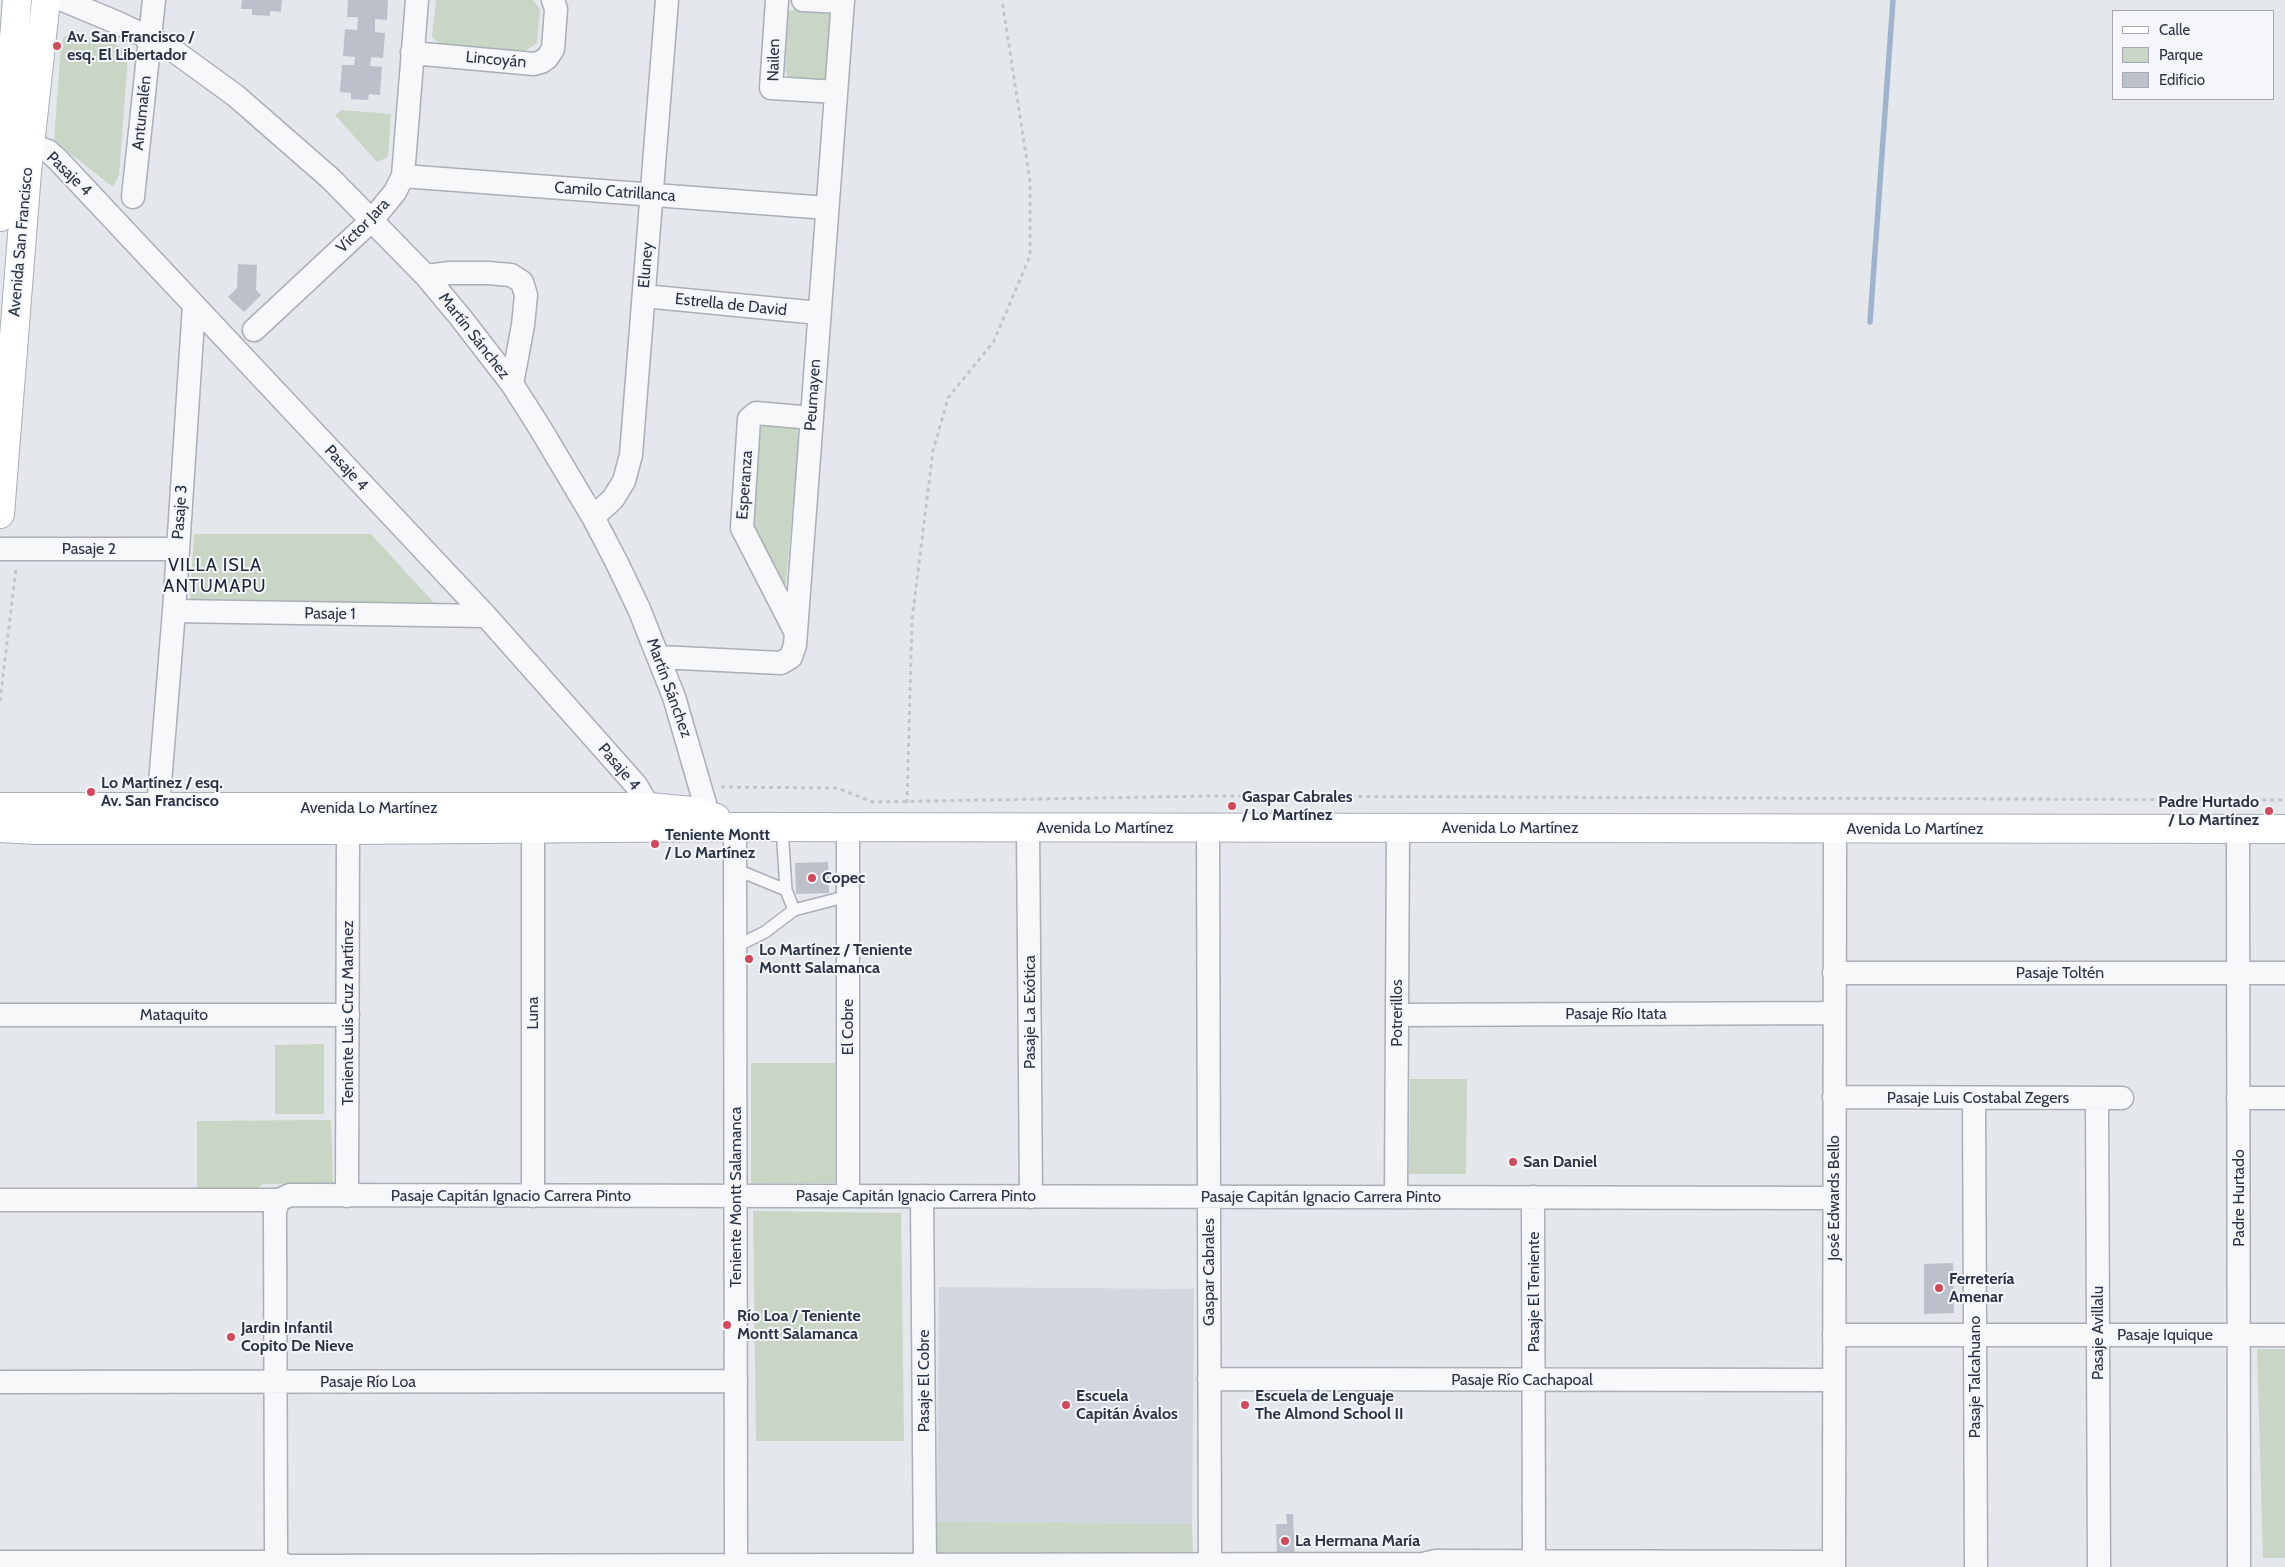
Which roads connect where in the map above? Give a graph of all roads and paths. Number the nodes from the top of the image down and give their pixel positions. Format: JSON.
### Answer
{"nodes":[{"id":1,"x":17,"y":0,"type":"edge"},
{"id":2,"x":46,"y":0,"type":"edge"},
{"id":3,"x":64,"y":0,"type":"edge"},
{"id":4,"x":154,"y":0,"type":"edge"},
{"id":5,"x":417,"y":0,"type":"edge"},
{"id":6,"x":553,"y":0,"type":"edge"},
{"id":7,"x":667,"y":0,"type":"edge"},
{"id":8,"x":777,"y":0,"type":"edge"},
{"id":9,"x":803,"y":0,"type":"edge"},
{"id":10,"x":1002,"y":0,"type":"edge"},
{"id":11,"x":843,"y":1,"type":"edge"},
{"id":12,"x":150,"y":38,"type":"junction"},
{"id":13,"x":412,"y":53,"type":"junction"},
{"id":14,"x":836,"y":92,"type":"junction"},
{"id":15,"x":12,"y":145,"type":"edge"},
{"id":16,"x":402,"y":176,"type":"junction"},
{"id":17,"x":652,"y":195,"type":"junction"},
{"id":18,"x":133,"y":197,"type":"dead end"},
{"id":19,"x":827,"y":208,"type":"junction"},
{"id":20,"x":0,"y":217,"type":"edge"},
{"id":21,"x":372,"y":220,"type":"junction"},
{"id":22,"x":426,"y":276,"type":"junction"},
{"id":23,"x":644,"y":296,"type":"junction"},
{"id":24,"x":194,"y":305,"type":"junction"},
{"id":25,"x":819,"y":313,"type":"junction"},
{"id":26,"x":254,"y":330,"type":"dead end"},
{"id":27,"x":512,"y":384,"type":"junction"},
{"id":28,"x":812,"y":418,"type":"junction"},
{"id":29,"x":0,"y":514,"type":"edge"},
{"id":30,"x":593,"y":517,"type":"junction"},
{"id":31,"x":0,"y":549,"type":"edge"},
{"id":32,"x":178,"y":550,"type":"junction"},
{"id":33,"x":174,"y":611,"type":"junction"},
{"id":34,"x":486,"y":616,"type":"junction"},
{"id":35,"x":796,"y":632,"type":"junction"},
{"id":36,"x":659,"y":657,"type":"junction"},
{"id":37,"x":702,"y":786,"type":"junction"},
{"id":38,"x":2285,"y":800,"type":"edge"},
{"id":39,"x":908,"y":801,"type":"junction"},
{"id":40,"x":0,"y":807,"type":"edge"},
{"id":41,"x":649,"y":807,"type":"junction"},
{"id":42,"x":158,"y":808,"type":"junction"},
{"id":43,"x":708,"y":814,"type":"junction"},
{"id":44,"x":735,"y":827,"type":"junction"},
{"id":45,"x":782,"y":827,"type":"junction"},
{"id":46,"x":0,"y":828,"type":"edge"},
{"id":47,"x":848,"y":828,"type":"junction"},
{"id":48,"x":907,"y":828,"type":"junction"},
{"id":49,"x":1028,"y":828,"type":"junction"},
{"id":50,"x":1208,"y":828,"type":"junction"},
{"id":51,"x":1398,"y":828,"type":"junction"},
{"id":52,"x":533,"y":829,"type":"junction"},
{"id":53,"x":1835,"y":829,"type":"junction"},
{"id":54,"x":2238,"y":829,"type":"junction"},
{"id":55,"x":2285,"y":829,"type":"edge"},
{"id":56,"x":348,"y":830,"type":"junction"},
{"id":57,"x":735,"y":869,"type":"junction"},
{"id":58,"x":786,"y":890,"type":"junction"},
{"id":59,"x":848,"y":896,"type":"junction"},
{"id":60,"x":794,"y":910,"type":"junction"},
{"id":61,"x":735,"y":947,"type":"junction"},
{"id":62,"x":1834,"y":973,"type":"junction"},
{"id":63,"x":2238,"y":973,"type":"junction"},
{"id":64,"x":2285,"y":973,"type":"edge"},
{"id":65,"x":1834,"y":1013,"type":"junction"},
{"id":66,"x":348,"y":1014,"type":"junction"},
{"id":67,"x":0,"y":1015,"type":"edge"},
{"id":68,"x":1397,"y":1015,"type":"junction"},
{"id":69,"x":1834,"y":1097,"type":"junction"},
{"id":70,"x":1974,"y":1098,"type":"junction"},
{"id":71,"x":2097,"y":1098,"type":"junction"},
{"id":72,"x":2122,"y":1098,"type":"dead end"},
{"id":73,"x":2238,"y":1098,"type":"junction"},
{"id":74,"x":2285,"y":1098,"type":"edge"},
{"id":75,"x":347,"y":1196,"type":"junction"},
{"id":76,"x":533,"y":1196,"type":"junction"},
{"id":77,"x":736,"y":1196,"type":"junction"},
{"id":78,"x":848,"y":1196,"type":"junction"},
{"id":79,"x":922,"y":1196,"type":"junction"},
{"id":80,"x":1031,"y":1197,"type":"junction"},
{"id":81,"x":1209,"y":1197,"type":"junction"},
{"id":82,"x":1396,"y":1197,"type":"junction"},
{"id":83,"x":1533,"y":1197,"type":"junction"},
{"id":84,"x":1834,"y":1198,"type":"junction"},
{"id":85,"x":0,"y":1200,"type":"edge"},
{"id":86,"x":279,"y":1200,"type":"junction"},
{"id":87,"x":1834,"y":1335,"type":"junction"},
{"id":88,"x":1975,"y":1335,"type":"junction"},
{"id":89,"x":2098,"y":1335,"type":"junction"},
{"id":90,"x":2239,"y":1335,"type":"junction"},
{"id":91,"x":2285,"y":1335,"type":"edge"},
{"id":92,"x":1210,"y":1379,"type":"junction"},
{"id":93,"x":1534,"y":1380,"type":"junction"},
{"id":94,"x":1834,"y":1380,"type":"junction"},
{"id":95,"x":736,"y":1381,"type":"junction"},
{"id":96,"x":0,"y":1382,"type":"edge"},
{"id":97,"x":276,"y":1382,"type":"junction"},
{"id":98,"x":0,"y":1562,"type":"edge"},
{"id":99,"x":279,"y":1562,"type":"junction"},
{"id":100,"x":925,"y":1565,"type":"junction"},
{"id":101,"x":1395,"y":1565,"type":"edge"},
{"id":102,"x":1534,"y":1565,"type":"edge"},
{"id":103,"x":1834,"y":1565,"type":"edge"},
{"id":104,"x":534,"y":1566,"type":"edge"},
{"id":105,"x":736,"y":1566,"type":"edge"},
{"id":106,"x":842,"y":1566,"type":"edge"},
{"id":107,"x":1026,"y":1566,"type":"edge"},
{"id":108,"x":1210,"y":1566,"type":"edge"},
{"id":109,"x":348,"y":1567,"type":"edge"},
{"id":110,"x":1976,"y":1567,"type":"edge"},
{"id":111,"x":2098,"y":1567,"type":"edge"},
{"id":112,"x":2239,"y":1567,"type":"edge"}],
"edges":[{"from":1,"to":15,"type":"main road","name":"Avenida San Francisco"},
{"from":2,"to":15,"type":"main road","name":"Avenida San Francisco"},
{"from":3,"to":12,"type":"street","name":"Martín Sánchez"},
{"from":4,"to":12,"type":"street","name":"Antumalén"},
{"from":5,"to":13,"type":"street","name":"Víctor Jara"},
{"from":6,"to":13,"type":"street","name":"Lincoyán"},
{"from":7,"to":17,"type":"street","name":"Eluney"},
{"from":8,"to":14,"type":"street","name":"Nailen"},
{"from":9,"to":11,"type":"street"},
{"from":10,"to":39,"type":"path"},
{"from":11,"to":14,"type":"street","name":"Peumayen"},
{"from":12,"to":18,"type":"street","name":"Antumalén"},
{"from":12,"to":21,"type":"street","name":"Martín Sánchez"},
{"from":13,"to":16,"type":"street","name":"Víctor Jara"},
{"from":14,"to":19,"type":"street","name":"Peumayen"},
{"from":15,"to":20,"type":"main road","name":"Avenida San Francisco"},
{"from":15,"to":24,"type":"street","name":"Pasaje 4"},
{"from":15,"to":29,"type":"main road","name":"Avenida San Francisco"},
{"from":16,"to":17,"type":"street","name":"Camilo Catrillanca"},
{"from":16,"to":21,"type":"street","name":"Víctor Jara"},
{"from":17,"to":19,"type":"street","name":"Camilo Catrillanca"},
{"from":17,"to":23,"type":"street","name":"Eluney"},
{"from":19,"to":25,"type":"street","name":"Peumayen"},
{"from":21,"to":22,"type":"street","name":"Martín Sánchez"},
{"from":21,"to":26,"type":"street","name":"Víctor Jara"},
{"from":22,"to":27,"type":"street","name":"Martín Sánchez"},
{"from":22,"to":27,"type":"street"},
{"from":23,"to":25,"type":"street","name":"Estrella de David"},
{"from":23,"to":30,"type":"street","name":"Eluney"},
{"from":24,"to":32,"type":"street","name":"Pasaje 3"},
{"from":24,"to":34,"type":"street","name":"Pasaje 4"},
{"from":25,"to":28,"type":"street","name":"Peumayen"},
{"from":27,"to":30,"type":"street","name":"Martín Sánchez"},
{"from":28,"to":35,"type":"street","name":"Peumayen"},
{"from":28,"to":35,"type":"street","name":"Esperanza"},
{"from":30,"to":36,"type":"street","name":"Martín Sánchez"},
{"from":31,"to":32,"type":"street","name":"Pasaje 2"},
{"from":32,"to":33,"type":"street","name":"Pasaje 3"},
{"from":33,"to":34,"type":"street","name":"Pasaje 1"},
{"from":33,"to":42,"type":"street","name":"Pasaje 3"},
{"from":34,"to":41,"type":"street","name":"Pasaje 4"},
{"from":35,"to":36,"type":"street","name":"Peumayen"},
{"from":36,"to":37,"type":"street","name":"Martín Sánchez"},
{"from":37,"to":39,"type":"path"},
{"from":37,"to":43,"type":"street","name":"Martín Sánchez"},
{"from":38,"to":39,"type":"path"},
{"from":39,"to":48,"type":"path"},
{"from":40,"to":42,"type":"main road","name":"Avenida Lo Martínez"},
{"from":41,"to":42,"type":"main road","name":"Avenida Lo Martínez"},
{"from":41,"to":43,"type":"main road","name":"Avenida Lo Martínez"},
{"from":43,"to":44,"type":"main road","name":"Avenida Lo Martínez"},
{"from":44,"to":45,"type":"main road","name":"Avenida Lo Martínez"},
{"from":44,"to":52,"type":"main road","name":"Avenida Lo Martínez"},
{"from":44,"to":57,"type":"street","name":"Teniente Montt Salamanca"},
{"from":45,"to":47,"type":"main road","name":"Avenida Lo Martínez"},
{"from":45,"to":58,"type":"lane"},
{"from":46,"to":56,"type":"main road","name":"Avenida Lo Martínez"},
{"from":47,"to":48,"type":"main road","name":"Avenida Lo Martínez"},
{"from":47,"to":59,"type":"street","name":"El Cobre"},
{"from":48,"to":49,"type":"main road","name":"Avenida Lo Martínez"},
{"from":49,"to":50,"type":"main road","name":"Avenida Lo Martínez"},
{"from":49,"to":80,"type":"street","name":"Pasaje La Exótica"},
{"from":50,"to":51,"type":"main road","name":"Avenida Lo Martínez"},
{"from":50,"to":81,"type":"street","name":"Gaspar Cabrales"},
{"from":51,"to":53,"type":"main road","name":"Avenida Lo Martínez"},
{"from":51,"to":68,"type":"street","name":"Potrerillos"},
{"from":52,"to":56,"type":"main road","name":"Avenida Lo Martínez"},
{"from":52,"to":76,"type":"street","name":"Luna"},
{"from":53,"to":54,"type":"main road","name":"Avenida Lo Martínez"},
{"from":53,"to":62,"type":"street","name":"José Edwards Bello"},
{"from":54,"to":55,"type":"main road","name":"Avenida Lo Martínez"},
{"from":54,"to":63,"type":"street","name":"Padre Hurtado"},
{"from":56,"to":66,"type":"street","name":"Teniente Luis Cruz Martínez"},
{"from":57,"to":58,"type":"lane"},
{"from":57,"to":61,"type":"street","name":"Teniente Montt Salamanca"},
{"from":58,"to":60,"type":"lane"},
{"from":59,"to":60,"type":"lane"},
{"from":59,"to":78,"type":"street","name":"El Cobre"},
{"from":60,"to":61,"type":"lane"},
{"from":61,"to":77,"type":"street","name":"Teniente Montt Salamanca"},
{"from":62,"to":63,"type":"street","name":"Pasaje Toltén"},
{"from":62,"to":65,"type":"street","name":"José Edwards Bello"},
{"from":63,"to":64,"type":"street","name":"Pasaje Toltén"},
{"from":63,"to":73,"type":"street","name":"Padre Hurtado"},
{"from":65,"to":68,"type":"street","name":"Pasaje Río Itata"},
{"from":65,"to":69,"type":"street","name":"José Edwards Bello"},
{"from":66,"to":67,"type":"street","name":"Mataquito"},
{"from":66,"to":75,"type":"street","name":"Teniente Luis Cruz Martínez"},
{"from":68,"to":82,"type":"street","name":"Potrerillos"},
{"from":69,"to":70,"type":"street","name":"Pasaje Luis Costabal Zegers"},
{"from":69,"to":84,"type":"street","name":"José Edwards Bello"},
{"from":70,"to":71,"type":"street","name":"Pasaje Luis Costabal Zegers"},
{"from":70,"to":88,"type":"street","name":"Pasaje Talcahuano"},
{"from":71,"to":72,"type":"street","name":"Pasaje Luis Costabal Zegers"},
{"from":71,"to":89,"type":"street","name":"Pasaje Avillalu"},
{"from":73,"to":74,"type":"street"},
{"from":73,"to":90,"type":"street","name":"Padre Hurtado"},
{"from":75,"to":76,"type":"street","name":"Pasaje Capitán Ignacio Carrera Pinto"},
{"from":75,"to":86,"type":"street","name":"Pasaje Capitán Ignacio Carrera Pinto"},
{"from":76,"to":77,"type":"street","name":"Pasaje Capitán Ignacio Carrera Pinto"},
{"from":77,"to":78,"type":"street","name":"Pasaje Capitán Ignacio Carrera Pinto"},
{"from":77,"to":95,"type":"street","name":"Teniente Montt Salamanca"},
{"from":78,"to":79,"type":"street","name":"Pasaje Capitán Ignacio Carrera Pinto"},
{"from":79,"to":80,"type":"street","name":"Pasaje Capitán Ignacio Carrera Pinto"},
{"from":79,"to":100,"type":"street","name":"Pasaje El Cobre"},
{"from":80,"to":81,"type":"street","name":"Pasaje Capitán Ignacio Carrera Pinto"},
{"from":81,"to":82,"type":"street","name":"Pasaje Capitán Ignacio Carrera Pinto"},
{"from":81,"to":92,"type":"street","name":"Gaspar Cabrales"},
{"from":82,"to":83,"type":"street","name":"Pasaje Capitán Ignacio Carrera Pinto"},
{"from":83,"to":84,"type":"street","name":"Pasaje Capitán Ignacio Carrera Pinto"},
{"from":83,"to":93,"type":"street","name":"Pasaje El Teniente"},
{"from":84,"to":87,"type":"street","name":"José Edwards Bello"},
{"from":85,"to":86,"type":"street","name":"Pasaje Capitán Ignacio Carrera Pinto"},
{"from":86,"to":97,"type":"street"},
{"from":87,"to":88,"type":"street","name":"Pasaje Iquique"},
{"from":87,"to":94,"type":"street","name":"José Edwards Bello"},
{"from":88,"to":89,"type":"street","name":"Pasaje Iquique"},
{"from":88,"to":110,"type":"street","name":"Pasaje Talcahuano"},
{"from":89,"to":90,"type":"street","name":"Pasaje Iquique"},
{"from":89,"to":111,"type":"street","name":"Pasaje Avillalu"},
{"from":90,"to":91,"type":"street","name":"Pasaje Iquique"},
{"from":90,"to":112,"type":"street","name":"Padre Hurtado"},
{"from":92,"to":93,"type":"street","name":"Pasaje Río Cachapoal"},
{"from":92,"to":108,"type":"street","name":"Gaspar Cabrales"},
{"from":93,"to":94,"type":"street","name":"Pasaje Río Cachapoal"},
{"from":93,"to":102,"type":"street","name":"Pasaje El Teniente"},
{"from":94,"to":103,"type":"street","name":"José Edwards Bello"},
{"from":95,"to":97,"type":"street","name":"Pasaje Río Loa"},
{"from":95,"to":105,"type":"street","name":"Teniente Montt Salamanca"},
{"from":96,"to":97,"type":"street","name":"Pasaje Río Loa"},
{"from":97,"to":99,"type":"street"},
{"from":98,"to":99,"type":"street"},
{"from":99,"to":109,"type":"street"},
{"from":100,"to":106,"type":"street"},
{"from":100,"to":107,"type":"street"},
{"from":101,"to":102,"type":"street"},
{"from":101,"to":108,"type":"street"},
{"from":102,"to":103,"type":"street"},
{"from":104,"to":105,"type":"street"},
{"from":104,"to":109,"type":"street"},
{"from":105,"to":106,"type":"street"},
{"from":107,"to":108,"type":"street"}]}
